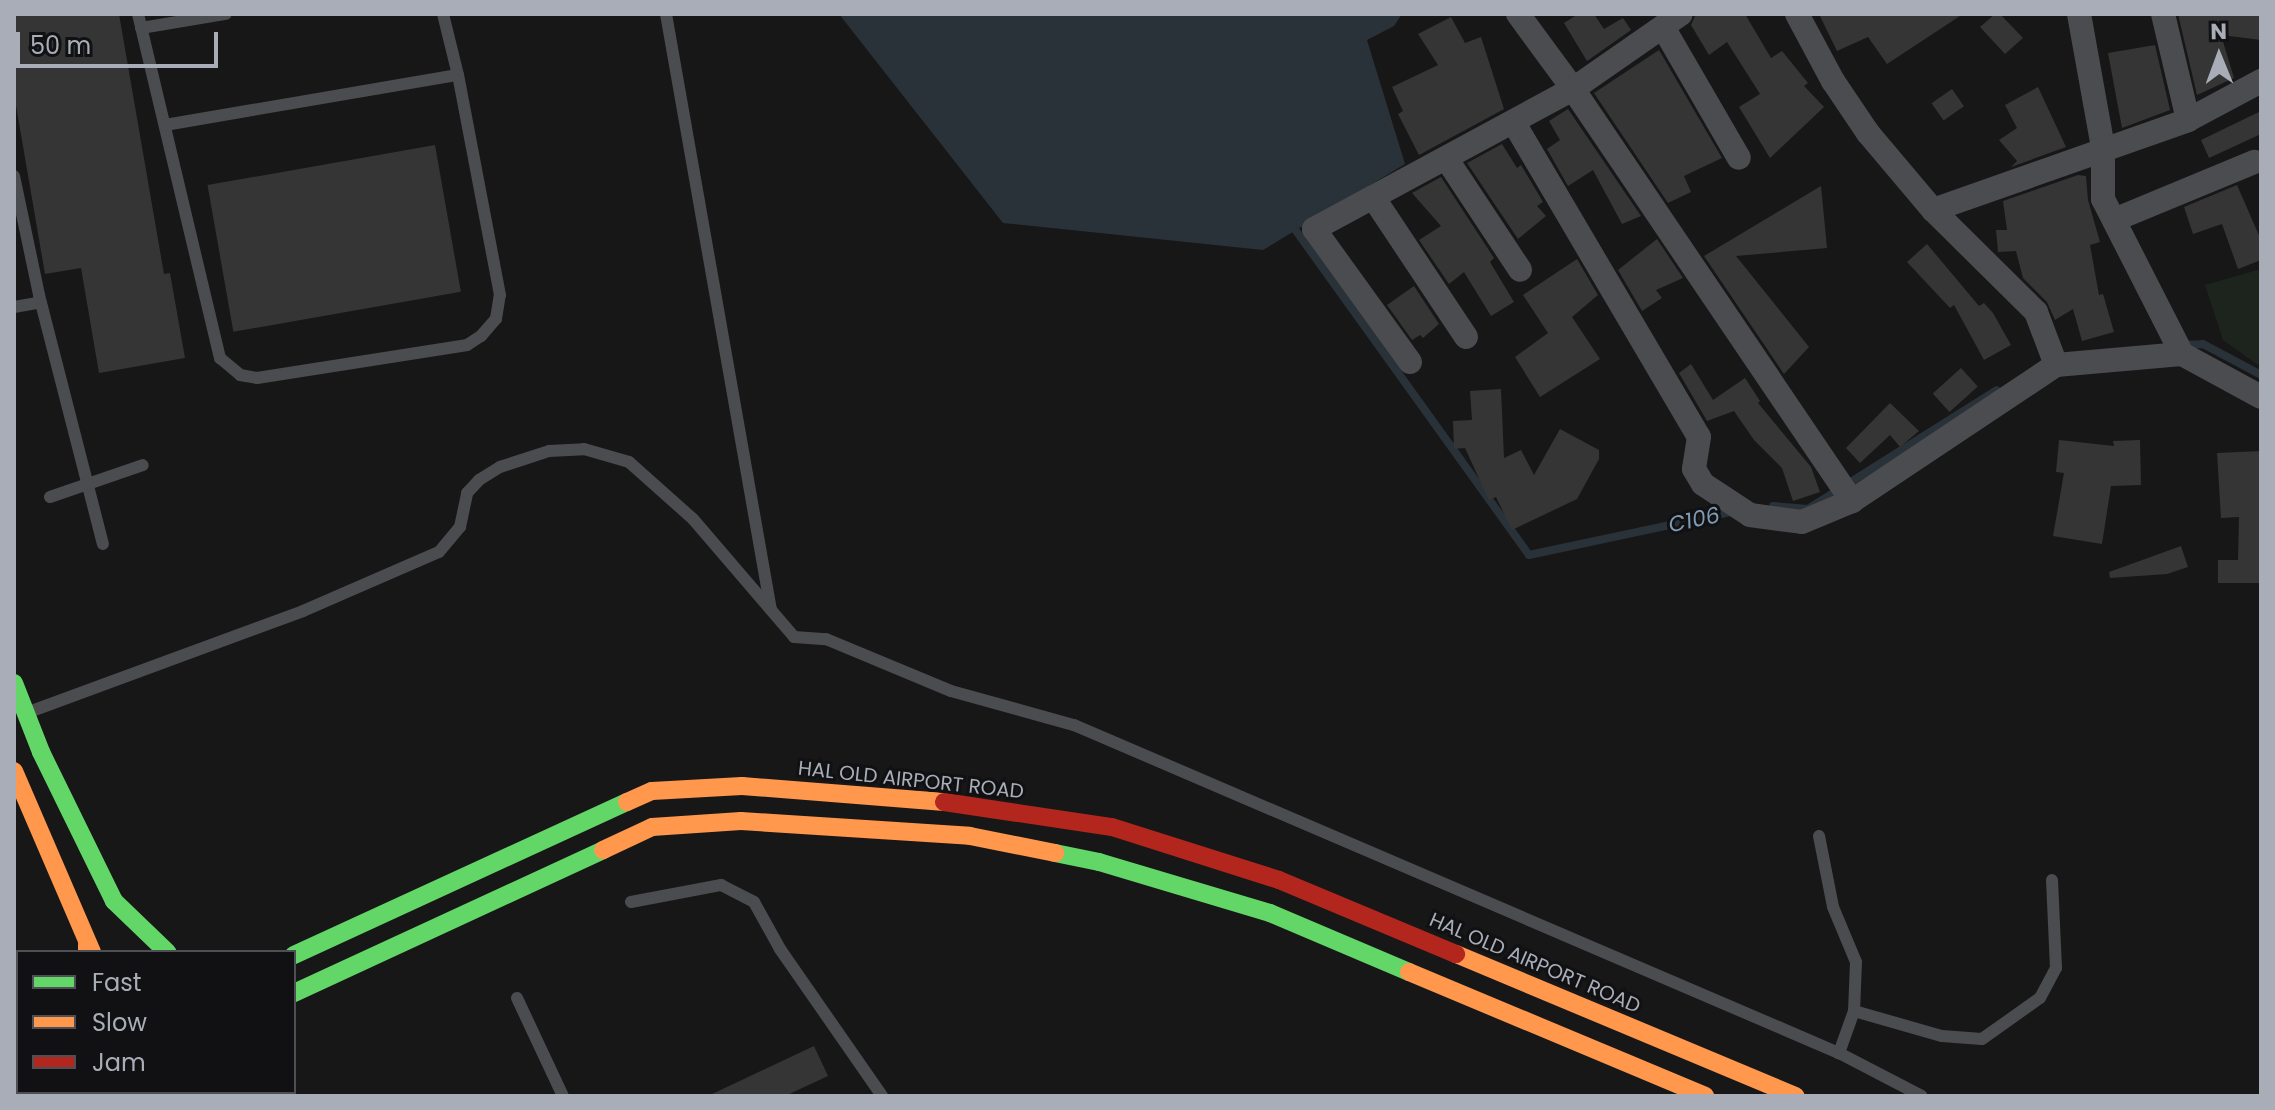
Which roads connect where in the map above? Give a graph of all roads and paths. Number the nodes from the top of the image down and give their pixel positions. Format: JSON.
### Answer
{"nodes":[{"id":1,"x":138,"y":14,"type":"edge"},
{"id":2,"x":226,"y":14,"type":"edge"},
{"id":3,"x":443,"y":14,"type":"edge"},
{"id":4,"x":666,"y":14,"type":"edge"},
{"id":5,"x":1518,"y":14,"type":"edge"},
{"id":6,"x":1797,"y":14,"type":"edge"},
{"id":7,"x":2079,"y":14,"type":"edge"},
{"id":8,"x":2163,"y":14,"type":"edge"},
{"id":9,"x":1672,"y":21,"type":"edge"},
{"id":10,"x":141,"y":28,"type":"junction"},
{"id":11,"x":458,"y":75,"type":"junction"},
{"id":12,"x":2261,"y":81,"type":"edge"},
{"id":13,"x":1573,"y":89,"type":"junction"},
{"id":14,"x":2188,"y":120,"type":"junction"},
{"id":15,"x":1514,"y":123,"type":"junction"},
{"id":16,"x":165,"y":125,"type":"junction"},
{"id":17,"x":2103,"y":148,"type":"junction"},
{"id":18,"x":1446,"y":158,"type":"junction"},
{"id":19,"x":1739,"y":158,"type":"dead end"},
{"id":20,"x":2254,"y":162,"type":"dead end"},
{"id":21,"x":14,"y":176,"type":"edge"},
{"id":22,"x":1373,"y":197,"type":"junction"},
{"id":23,"x":1933,"y":210,"type":"junction"},
{"id":24,"x":2114,"y":220,"type":"junction"},
{"id":25,"x":1520,"y":270,"type":"dead end"},
{"id":26,"x":41,"y":302,"type":"junction"},
{"id":27,"x":14,"y":307,"type":"edge"},
{"id":28,"x":1466,"y":337,"type":"dead end"},
{"id":29,"x":2182,"y":354,"type":"junction"},
{"id":30,"x":2054,"y":357,"type":"junction"},
{"id":31,"x":1410,"y":362,"type":"dead end"},
{"id":32,"x":2261,"y":397,"type":"edge"},
{"id":33,"x":143,"y":465,"type":"dead end"},
{"id":34,"x":88,"y":486,"type":"junction"},
{"id":35,"x":50,"y":497,"type":"dead end"},
{"id":36,"x":1852,"y":501,"type":"junction"},
{"id":37,"x":103,"y":544,"type":"dead end"},
{"id":38,"x":771,"y":612,"type":"junction"},
{"id":39,"x":14,"y":683,"type":"edge"},
{"id":40,"x":26,"y":714,"type":"junction"},
{"id":41,"x":14,"y":771,"type":"edge"},
{"id":42,"x":18,"y":792,"type":"edge"},
{"id":43,"x":1819,"y":836,"type":"dead end"},
{"id":44,"x":2052,"y":880,"type":"dead end"},
{"id":45,"x":631,"y":902,"type":"dead end"},
{"id":46,"x":89,"y":950,"type":"edge"},
{"id":47,"x":165,"y":950,"type":"edge"},
{"id":48,"x":296,"y":954,"type":"edge"},
{"id":49,"x":296,"y":992,"type":"edge"},
{"id":50,"x":517,"y":998,"type":"dead end"},
{"id":51,"x":1854,"y":1011,"type":"junction"},
{"id":52,"x":1839,"y":1053,"type":"junction"},
{"id":53,"x":563,"y":1096,"type":"edge"},
{"id":54,"x":882,"y":1096,"type":"edge"},
{"id":55,"x":1705,"y":1096,"type":"edge"},
{"id":56,"x":1796,"y":1096,"type":"edge"},
{"id":57,"x":1922,"y":1096,"type":"edge"}],
"edges":[{"from":1,"to":10,"type":"lane"},
{"from":2,"to":10,"type":"lane"},
{"from":3,"to":11,"type":"lane"},
{"from":4,"to":38,"type":"lane"},
{"from":5,"to":13,"type":"street"},
{"from":6,"to":23,"type":"street"},
{"from":7,"to":17,"type":"street"},
{"from":8,"to":14,"type":"street"},
{"from":9,"to":13,"type":"street"},
{"from":9,"to":19,"type":"street"},
{"from":10,"to":16,"type":"lane"},
{"from":11,"to":16,"type":"lane"},
{"from":11,"to":16,"type":"lane"},
{"from":12,"to":14,"type":"street"},
{"from":13,"to":15,"type":"street"},
{"from":13,"to":36,"type":"street"},
{"from":14,"to":17,"type":"street"},
{"from":15,"to":18,"type":"street"},
{"from":15,"to":36,"type":"street"},
{"from":17,"to":23,"type":"street"},
{"from":17,"to":24,"type":"street"},
{"from":18,"to":22,"type":"street"},
{"from":18,"to":25,"type":"street"},
{"from":20,"to":24,"type":"street"},
{"from":21,"to":26,"type":"lane"},
{"from":22,"to":28,"type":"street"},
{"from":22,"to":31,"type":"street"},
{"from":23,"to":30,"type":"street"},
{"from":24,"to":29,"type":"street"},
{"from":26,"to":27,"type":"lane"},
{"from":26,"to":34,"type":"lane"},
{"from":29,"to":30,"type":"street"},
{"from":29,"to":32,"type":"street"},
{"from":30,"to":36,"type":"street"},
{"from":33,"to":34,"type":"lane"},
{"from":34,"to":35,"type":"lane"},
{"from":34,"to":37,"type":"lane"},
{"from":38,"to":40,"type":"lane"},
{"from":38,"to":52,"type":"lane"},
{"from":39,"to":40,"type":"main road"},
{"from":40,"to":47,"type":"main road"},
{"from":41,"to":42,"type":"main road"},
{"from":42,"to":46,"type":"main road"},
{"from":43,"to":51,"type":"lane"},
{"from":44,"to":51,"type":"lane"},
{"from":45,"to":54,"type":"lane"},
{"from":48,"to":56,"type":"main road","name":"HAL OLD AIRPORT ROAD"},
{"from":49,"to":55,"type":"main road"},
{"from":50,"to":53,"type":"lane"},
{"from":51,"to":52,"type":"lane"},
{"from":52,"to":57,"type":"lane"}]}
